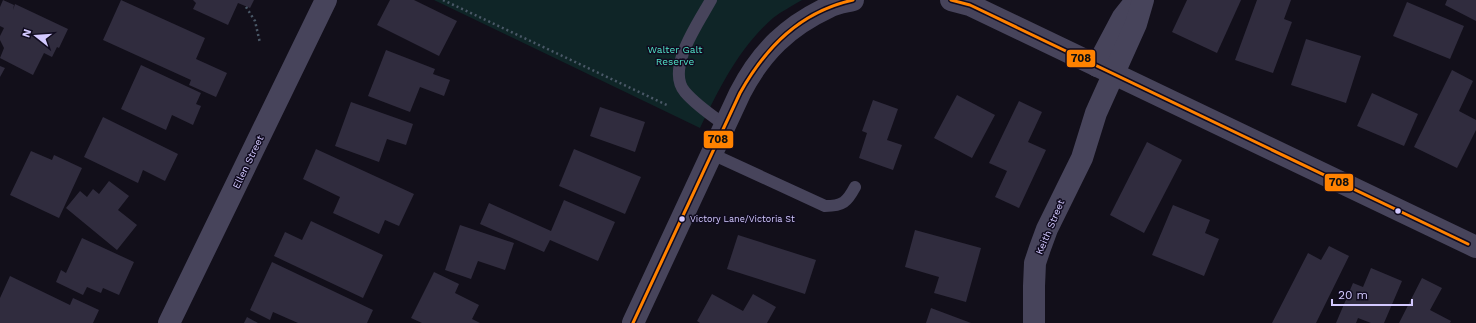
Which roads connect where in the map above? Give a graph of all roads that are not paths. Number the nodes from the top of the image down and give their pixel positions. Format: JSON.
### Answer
{"nodes":[{"id":1,"x":326,"y":0,"type":"edge"},
{"id":2,"x":711,"y":0,"type":"edge"},
{"id":3,"x":853,"y":0,"type":"edge"},
{"id":4,"x":951,"y":0,"type":"edge"},
{"id":5,"x":1136,"y":0,"type":"edge"},
{"id":6,"x":1143,"y":0,"type":"edge"},
{"id":7,"x":1113,"y":74,"type":"junction"},
{"id":8,"x":725,"y":125,"type":"junction"},
{"id":9,"x":712,"y":154,"type":"junction"},
{"id":10,"x":855,"y":187,"type":"dead end"},
{"id":11,"x":1473,"y":240,"type":"edge"},
{"id":12,"x":169,"y":323,"type":"edge"},
{"id":13,"x":632,"y":323,"type":"edge"},
{"id":14,"x":1034,"y":323,"type":"edge"}],
"edges":[{"from":1,"to":12,"type":"street","name":"Ellen Street"},
{"from":2,"to":8,"type":"lane"},
{"from":3,"to":8,"type":"street"},
{"from":4,"to":7,"type":"street"},
{"from":5,"to":7,"type":"street","name":"Keith Street"},
{"from":6,"to":7,"type":"street","name":"Keith Street"},
{"from":7,"to":11,"type":"street"},
{"from":7,"to":14,"type":"street","name":"Keith Street"},
{"from":8,"to":9,"type":"street"},
{"from":9,"to":10,"type":"lane"},
{"from":9,"to":13,"type":"street"}]}
